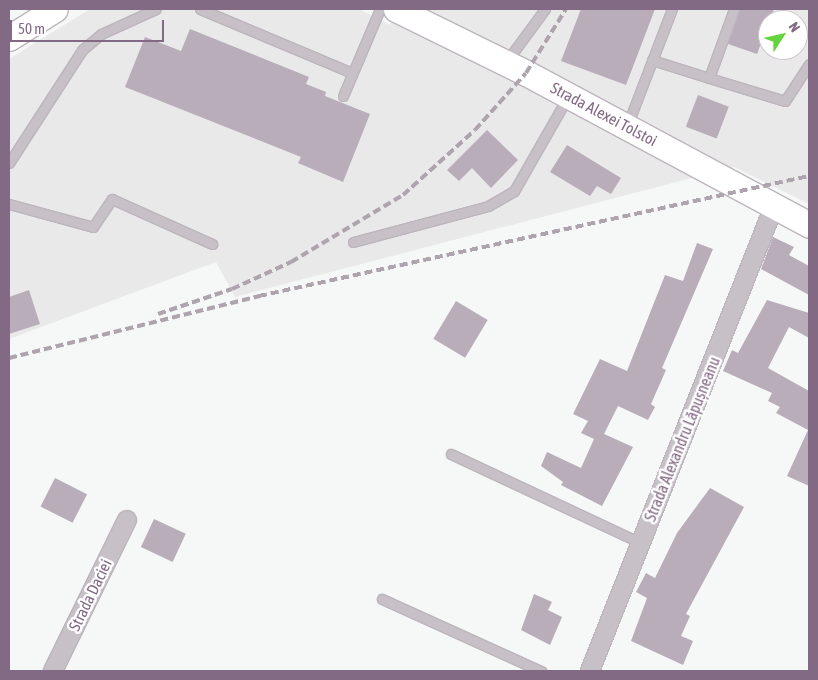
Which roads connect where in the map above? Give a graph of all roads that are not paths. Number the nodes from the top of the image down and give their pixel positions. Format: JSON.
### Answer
{"nodes":[{"id":1,"x":52,"y":9,"type":"edge"},
{"id":2,"x":156,"y":9,"type":"edge"},
{"id":3,"x":200,"y":9,"type":"edge"},
{"id":4,"x":380,"y":9,"type":"edge"},
{"id":5,"x":396,"y":9,"type":"edge"},
{"id":6,"x":545,"y":9,"type":"edge"},
{"id":7,"x":672,"y":9,"type":"edge"},
{"id":8,"x":734,"y":9,"type":"edge"},
{"id":9,"x":9,"y":38,"type":"edge"},
{"id":10,"x":652,"y":60,"type":"junction"},
{"id":11,"x":506,"y":62,"type":"junction"},
{"id":12,"x":809,"y":64,"type":"edge"},
{"id":13,"x":352,"y":73,"type":"junction"},
{"id":14,"x":709,"y":78,"type":"junction"},
{"id":15,"x":569,"y":95,"type":"junction"},
{"id":16,"x":343,"y":96,"type":"dead end"},
{"id":17,"x":627,"y":127,"type":"junction"},
{"id":18,"x":9,"y":163,"type":"edge"},
{"id":19,"x":9,"y":204,"type":"edge"},
{"id":20,"x":774,"y":207,"type":"junction"},
{"id":21,"x":809,"y":225,"type":"edge"},
{"id":22,"x":353,"y":242,"type":"dead end"},
{"id":23,"x":212,"y":244,"type":"dead end"},
{"id":24,"x":451,"y":454,"type":"dead end"},
{"id":25,"x":127,"y":520,"type":"dead end"},
{"id":26,"x":641,"y":543,"type":"junction"},
{"id":27,"x":382,"y":599,"type":"dead end"},
{"id":28,"x":52,"y":671,"type":"edge"},
{"id":29,"x":541,"y":671,"type":"edge"},
{"id":30,"x":590,"y":671,"type":"edge"}],
"edges":[{"from":1,"to":9,"type":"main road"},
{"from":2,"to":18,"type":"lane"},
{"from":3,"to":13,"type":"lane"},
{"from":4,"to":13,"type":"lane"},
{"from":5,"to":11,"type":"main road","name":"Strada Alexei Tolstoi"},
{"from":6,"to":11,"type":"lane"},
{"from":7,"to":10,"type":"lane"},
{"from":8,"to":14,"type":"lane"},
{"from":10,"to":14,"type":"lane"},
{"from":10,"to":17,"type":"lane"},
{"from":11,"to":15,"type":"main road","name":"Strada Alexei Tolstoi"},
{"from":12,"to":14,"type":"lane"},
{"from":13,"to":16,"type":"lane"},
{"from":15,"to":17,"type":"main road","name":"Strada Alexei Tolstoi"},
{"from":15,"to":22,"type":"lane"},
{"from":17,"to":20,"type":"main road","name":"Strada Alexei Tolstoi"},
{"from":19,"to":23,"type":"lane"},
{"from":20,"to":21,"type":"main road","name":"Strada Alexei Tolstoi"},
{"from":20,"to":26,"type":"street","name":"Strada Alexandru Lăpușneanu"},
{"from":24,"to":26,"type":"lane"},
{"from":25,"to":28,"type":"street","name":"Strada Daciei"},
{"from":26,"to":30,"type":"street","name":"Strada Alexandru Lăpușneanu"},
{"from":27,"to":29,"type":"lane"}]}
